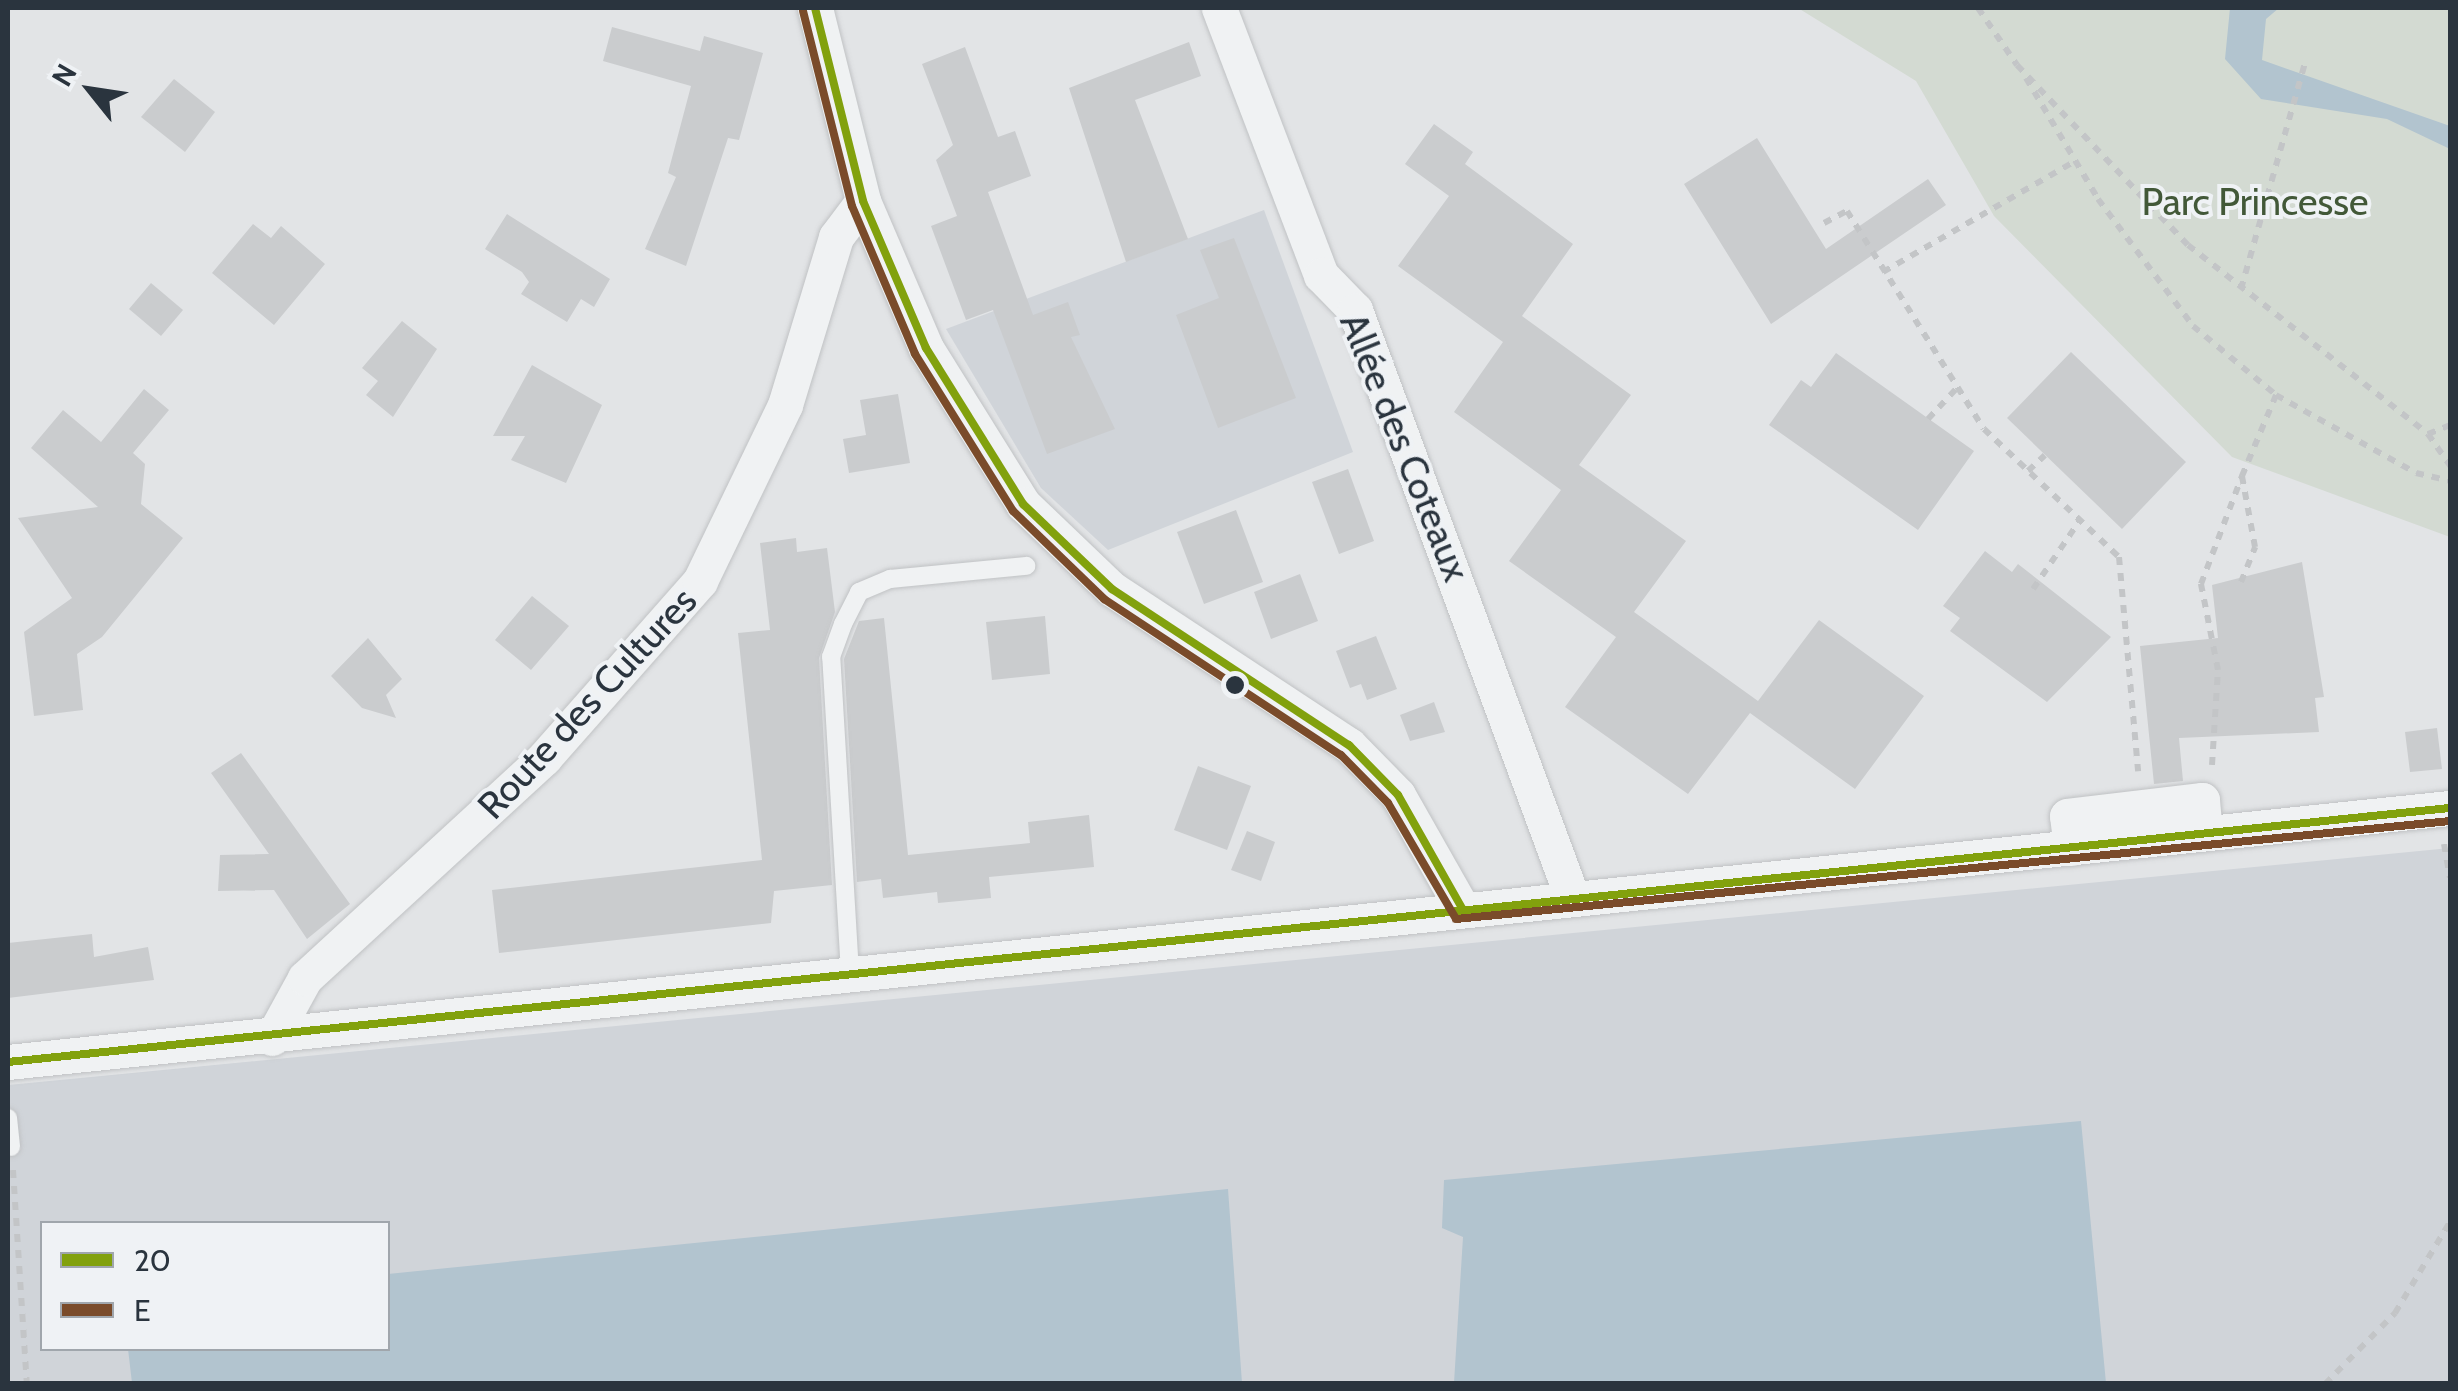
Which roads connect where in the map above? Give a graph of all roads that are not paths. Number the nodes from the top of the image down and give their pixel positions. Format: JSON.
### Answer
{"nodes":[{"id":1,"x":815,"y":8,"type":"edge"},
{"id":2,"x":1219,"y":8,"type":"edge"},
{"id":3,"x":864,"y":201,"type":"junction"},
{"id":4,"x":1026,"y":566,"type":"dead end"},
{"id":5,"x":2450,"y":808,"type":"edge"},
{"id":6,"x":2203,"y":816,"type":"junction"},
{"id":7,"x":2071,"y":848,"type":"junction"},
{"id":8,"x":1572,"y":896,"type":"junction"},
{"id":9,"x":1462,"y":908,"type":"junction"},
{"id":10,"x":850,"y":974,"type":"junction"},
{"id":11,"x":272,"y":1038,"type":"junction"},
{"id":12,"x":8,"y":1062,"type":"edge"},
{"id":13,"x":8,"y":1118,"type":"edge"},
{"id":14,"x":11,"y":1147,"type":"road end"}],
"edges":[{"from":1,"to":3,"type":"street"},
{"from":2,"to":8,"type":"street","name":"Allée des Coteaux"},
{"from":3,"to":9,"type":"street"},
{"from":3,"to":11,"type":"street","name":"Route des Cultures"},
{"from":4,"to":10,"type":"lane"},
{"from":5,"to":6,"type":"street"},
{"from":6,"to":7,"type":"street"},
{"from":6,"to":7,"type":"street"},
{"from":7,"to":8,"type":"street"},
{"from":8,"to":9,"type":"street"},
{"from":9,"to":10,"type":"street"},
{"from":10,"to":11,"type":"street"},
{"from":11,"to":12,"type":"street"},
{"from":13,"to":14,"type":"lane"}]}
